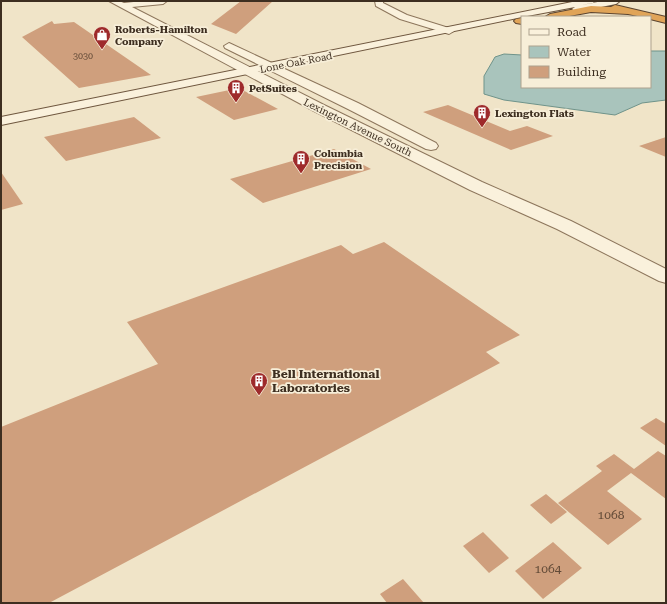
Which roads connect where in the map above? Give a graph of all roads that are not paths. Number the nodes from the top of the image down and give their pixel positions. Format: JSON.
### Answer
{"nodes":[{"id":1,"x":113,"y":1,"type":"edge"},
{"id":2,"x":163,"y":1,"type":"edge"},
{"id":3,"x":379,"y":1,"type":"edge"},
{"id":4,"x":591,"y":1,"type":"edge"},
{"id":5,"x":616,"y":1,"type":"edge"},
{"id":6,"x":132,"y":4,"type":"edge"},
{"id":7,"x":601,"y":4,"type":"junction"},
{"id":8,"x":631,"y":12,"type":"junction"},
{"id":9,"x":157,"y":13,"type":"dead end"},
{"id":10,"x":544,"y":16,"type":"edge"},
{"id":11,"x":555,"y":16,"type":"edge"},
{"id":12,"x":645,"y":16,"type":"edge"},
{"id":13,"x":647,"y":16,"type":"edge"},
{"id":14,"x":651,"y":17,"type":"edge"},
{"id":15,"x":651,"y":17,"type":"edge"},
{"id":16,"x":521,"y":21,"type":"edge"},
{"id":17,"x":666,"y":21,"type":"edge"},
{"id":18,"x":449,"y":30,"type":"junction"},
{"id":19,"x":218,"y":42,"type":"dead end"},
{"id":20,"x":277,"y":69,"type":"junction"},
{"id":21,"x":252,"y":74,"type":"junction"},
{"id":22,"x":1,"y":121,"type":"edge"},
{"id":23,"x":1,"y":130,"type":"edge"},
{"id":24,"x":564,"y":225,"type":"junction"},
{"id":25,"x":666,"y":277,"type":"edge"}],
"edges":[{"from":1,"to":6,"type":"street","name":"Lexington Avenue South"},
{"from":2,"to":6,"type":"street"},
{"from":3,"to":18,"type":"street"},
{"from":4,"to":7,"type":"highway"},
{"from":4,"to":18,"type":"street","name":"Lone Oak Road"},
{"from":5,"to":7,"type":"street"},
{"from":6,"to":9,"type":"street","name":"Lexington Avenue South"},
{"from":6,"to":21,"type":"street","name":"Lexington Avenue South"},
{"from":7,"to":8,"type":"highway"},
{"from":7,"to":10,"type":"street"},
{"from":8,"to":11,"type":"highway"},
{"from":8,"to":12,"type":"highway"},
{"from":8,"to":13,"type":"highway"},
{"from":14,"to":17,"type":"highway"},
{"from":15,"to":17,"type":"highway"},
{"from":16,"to":20,"type":"street","name":"Lone Oak Road"},
{"from":18,"to":20,"type":"street","name":"Lone Oak Road"},
{"from":19,"to":20,"type":"street","name":"Lexington Avenue South"},
{"from":20,"to":21,"type":"street","name":"Lone Oak Road"},
{"from":20,"to":24,"type":"street","name":"Lexington Avenue South"},
{"from":21,"to":22,"type":"street","name":"Lone Oak Road"},
{"from":21,"to":23,"type":"street","name":"Lone Oak Road"},
{"from":21,"to":24,"type":"street","name":"Lexington Avenue South"},
{"from":24,"to":25,"type":"street","name":"Lexington Avenue South"}]}
